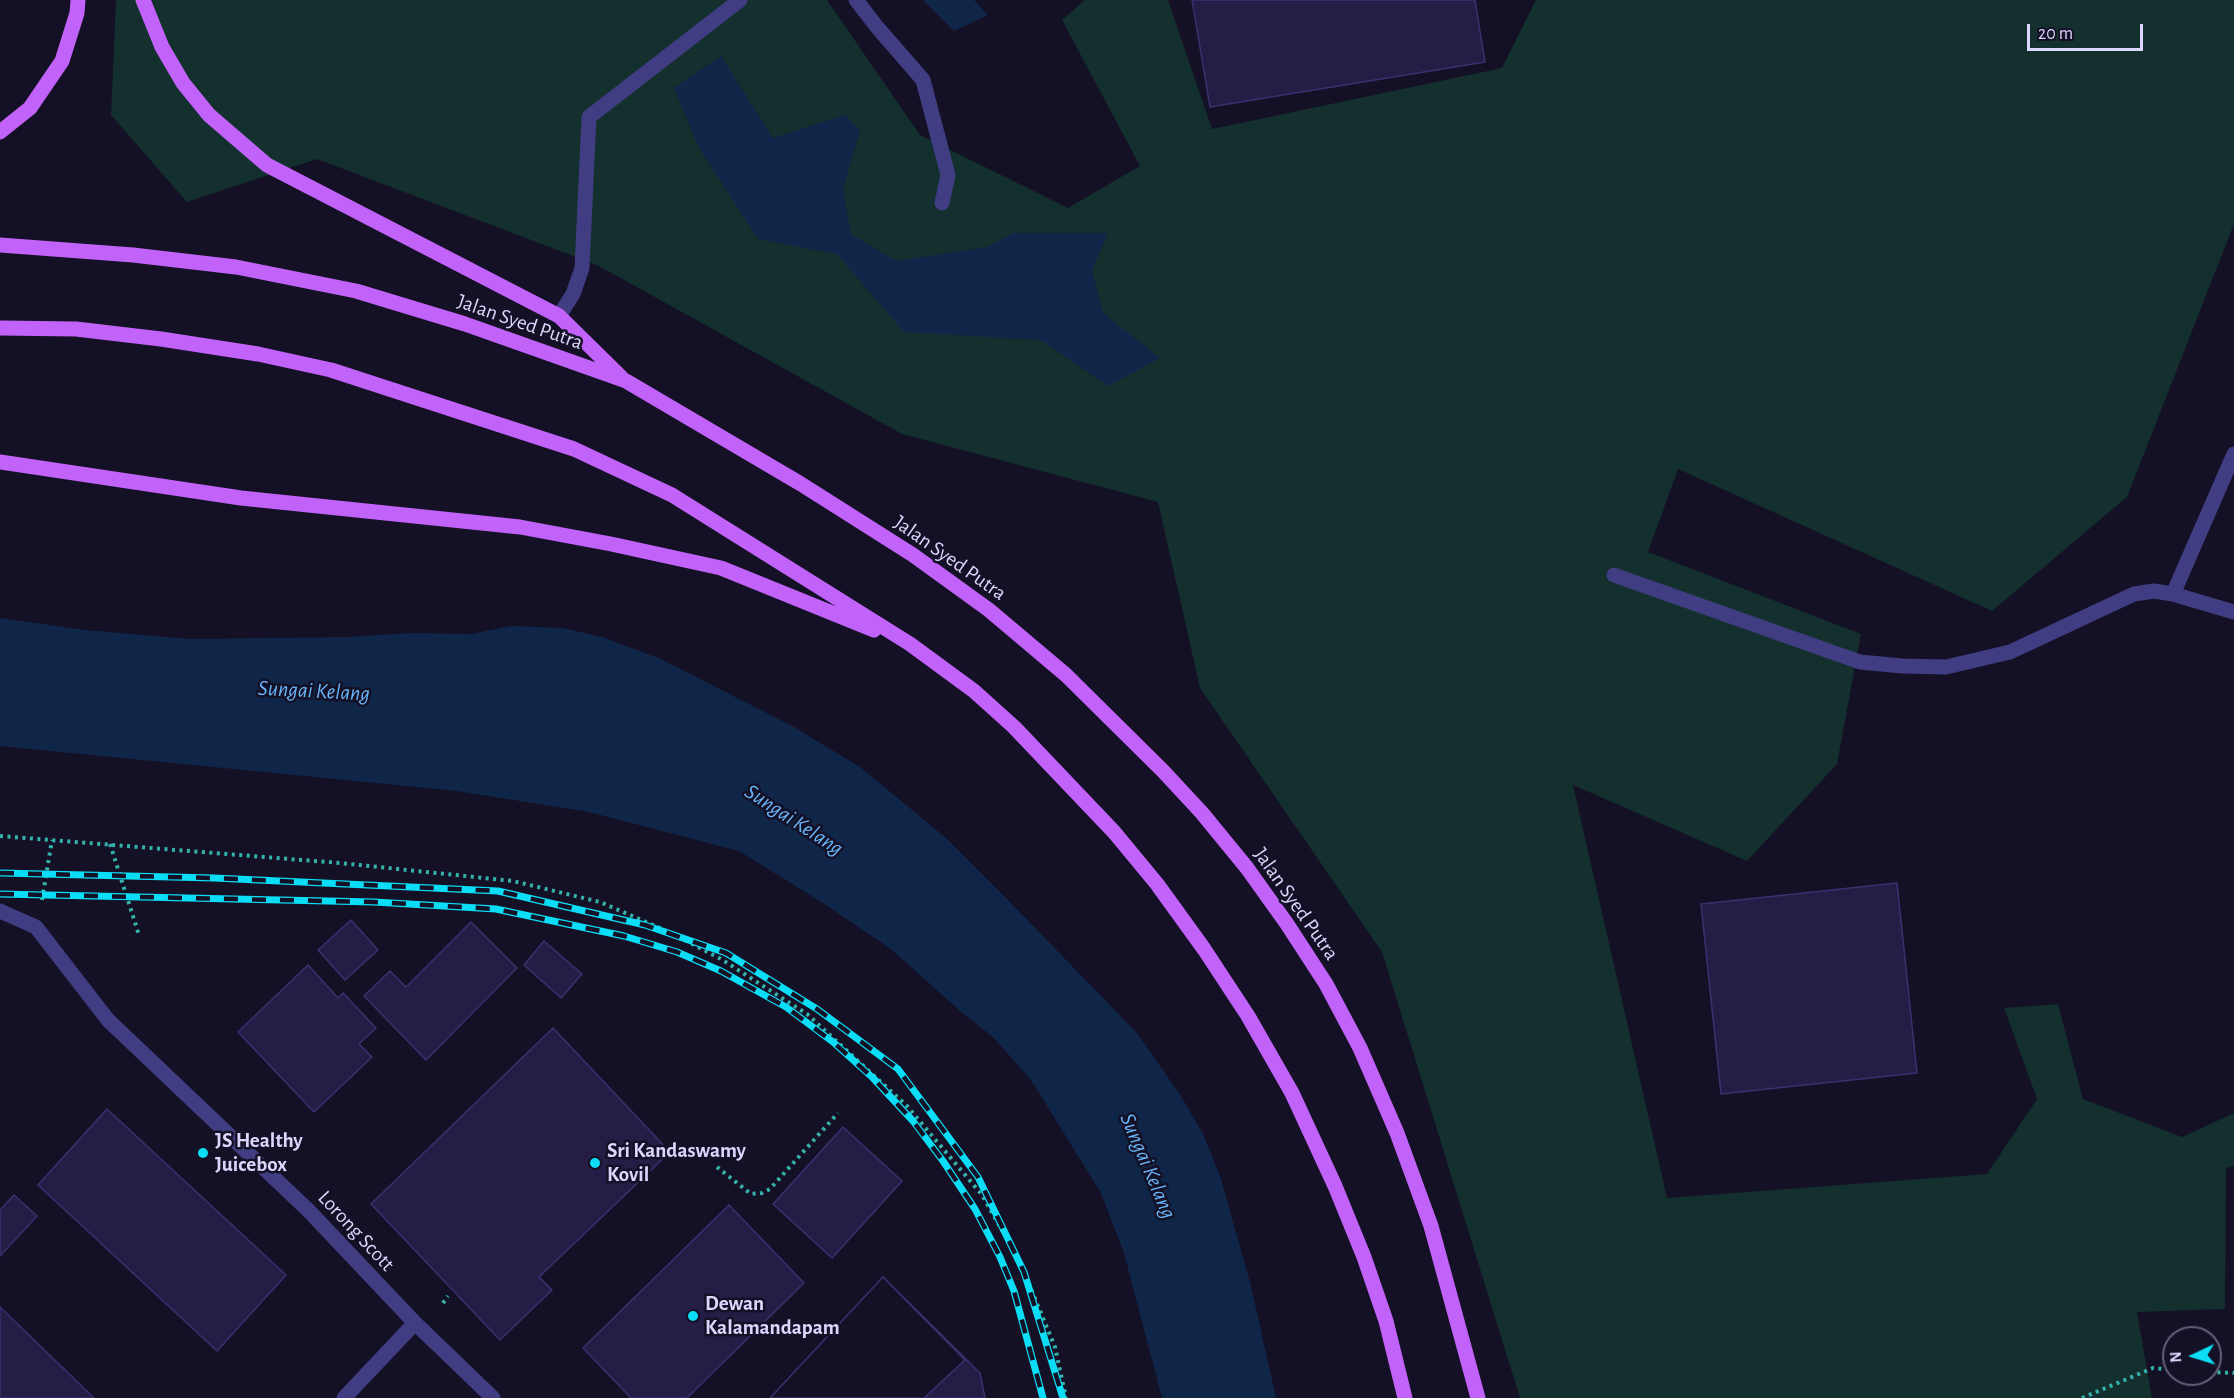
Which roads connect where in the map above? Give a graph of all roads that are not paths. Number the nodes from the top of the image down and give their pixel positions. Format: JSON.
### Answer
{"nodes":[{"id":1,"x":78,"y":0,"type":"edge"},
{"id":2,"x":144,"y":0,"type":"edge"},
{"id":3,"x":740,"y":0,"type":"edge"},
{"id":4,"x":856,"y":0,"type":"edge"},
{"id":5,"x":0,"y":132,"type":"edge"},
{"id":6,"x":942,"y":203,"type":"dead end"},
{"id":7,"x":0,"y":246,"type":"edge"},
{"id":8,"x":559,"y":316,"type":"junction"},
{"id":9,"x":1,"y":329,"type":"edge"},
{"id":10,"x":626,"y":381,"type":"junction"},
{"id":11,"x":2234,"y":454,"type":"edge"},
{"id":12,"x":0,"y":462,"type":"edge"},
{"id":13,"x":1614,"y":575,"type":"dead end"},
{"id":14,"x":2173,"y":594,"type":"junction"},
{"id":15,"x":2234,"y":612,"type":"edge"},
{"id":16,"x":910,"y":645,"type":"junction"},
{"id":17,"x":0,"y":911,"type":"edge"},
{"id":18,"x":415,"y":1323,"type":"junction"},
{"id":19,"x":344,"y":1398,"type":"edge"},
{"id":20,"x":494,"y":1398,"type":"edge"},
{"id":21,"x":1405,"y":1398,"type":"edge"},
{"id":22,"x":1478,"y":1398,"type":"edge"}],
"edges":[{"from":1,"to":5,"type":"main road"},
{"from":2,"to":8,"type":"main road"},
{"from":3,"to":8,"type":"street"},
{"from":4,"to":6,"type":"street"},
{"from":7,"to":10,"type":"main road","name":"Jalan Syed Putra"},
{"from":8,"to":10,"type":"main road"},
{"from":9,"to":16,"type":"main road"},
{"from":10,"to":22,"type":"main road","name":"Jalan Syed Putra"},
{"from":11,"to":14,"type":"street"},
{"from":12,"to":16,"type":"main road"},
{"from":13,"to":14,"type":"street"},
{"from":14,"to":15,"type":"street"},
{"from":16,"to":21,"type":"main road"},
{"from":17,"to":18,"type":"street","name":"Lorong Scott"},
{"from":18,"to":19,"type":"street"},
{"from":18,"to":20,"type":"street","name":"Lorong Scott"}]}
